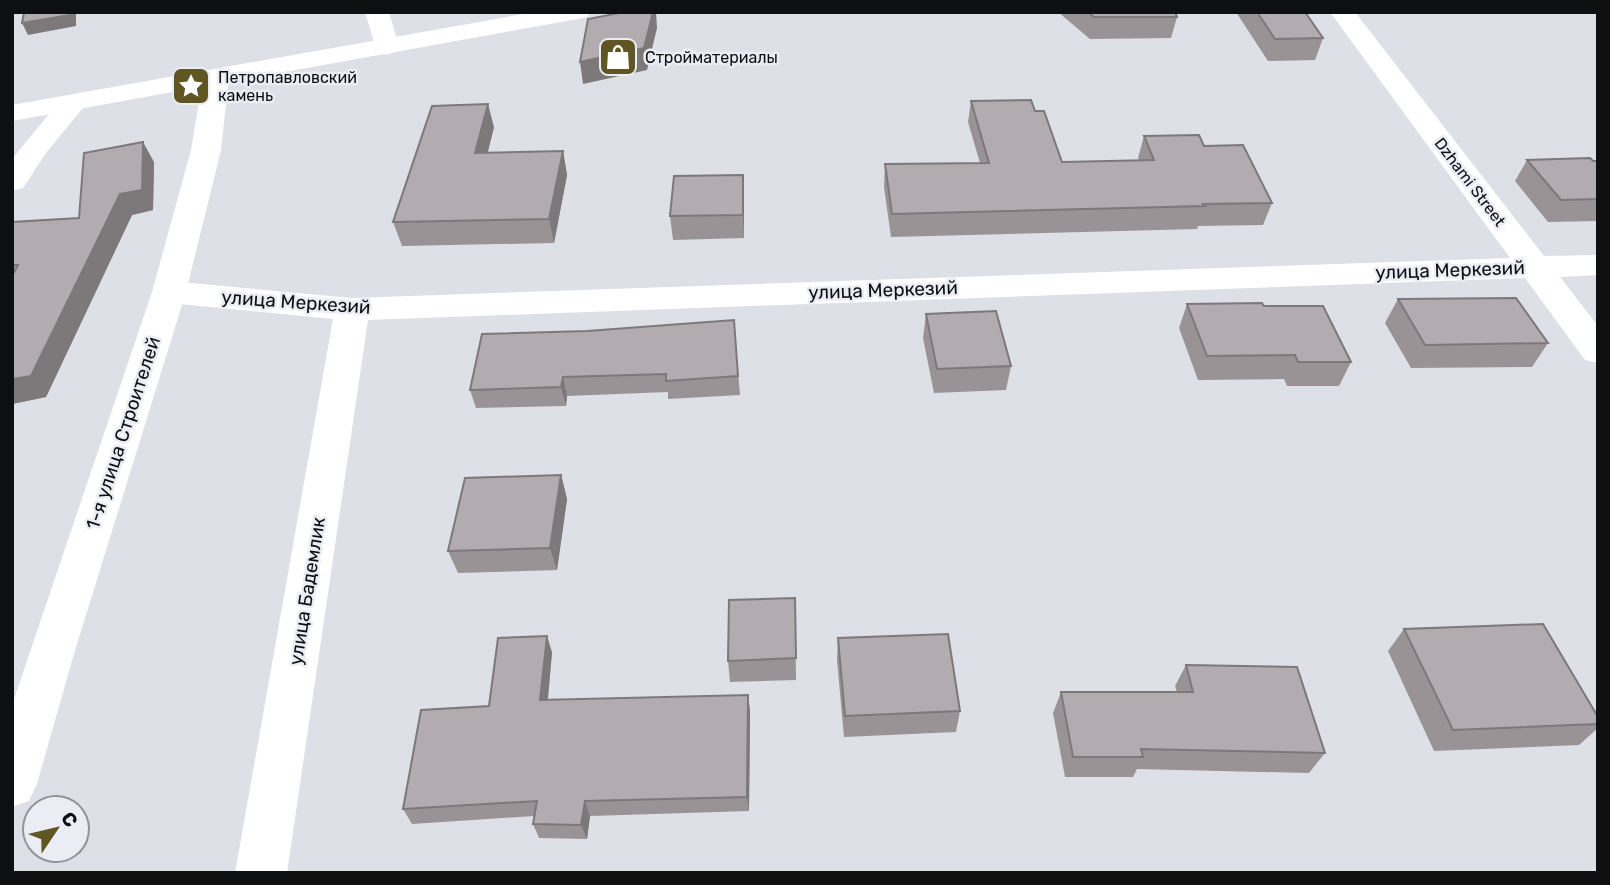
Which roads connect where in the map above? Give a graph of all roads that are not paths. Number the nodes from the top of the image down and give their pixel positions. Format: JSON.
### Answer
{"nodes":[{"id":1,"x":377,"y":12,"type":"edge"},
{"id":2,"x":578,"y":12,"type":"edge"},
{"id":3,"x":1342,"y":12,"type":"edge"},
{"id":4,"x":386,"y":47,"type":"junction"},
{"id":5,"x":216,"y":77,"type":"junction"},
{"id":6,"x":74,"y":103,"type":"junction"},
{"id":7,"x":12,"y":113,"type":"edge"},
{"id":8,"x":12,"y":183,"type":"edge"},
{"id":9,"x":1598,"y":265,"type":"edge"},
{"id":10,"x":1534,"y":267,"type":"junction"},
{"id":11,"x":169,"y":292,"type":"junction"},
{"id":12,"x":352,"y":309,"type":"junction"},
{"id":13,"x":1598,"y":351,"type":"edge"},
{"id":14,"x":12,"y":785,"type":"edge"},
{"id":15,"x":261,"y":873,"type":"edge"}],
"edges":[{"from":1,"to":4,"type":"street"},
{"from":2,"to":4,"type":"street"},
{"from":3,"to":10,"type":"street","name":"Dzhami Street"},
{"from":4,"to":5,"type":"street"},
{"from":5,"to":6,"type":"street"},
{"from":5,"to":11,"type":"street","name":"1-я улица Строителей"},
{"from":6,"to":7,"type":"street"},
{"from":6,"to":8,"type":"street"},
{"from":9,"to":10,"type":"street","name":"улица Меркезий"},
{"from":10,"to":12,"type":"street","name":"улица Меркезий"},
{"from":10,"to":13,"type":"street","name":"Dzhami Street"},
{"from":11,"to":12,"type":"street","name":"улица Меркезий"},
{"from":11,"to":14,"type":"street","name":"1-я улица Строителей"},
{"from":12,"to":15,"type":"street","name":"улица Бадемлик"}]}
